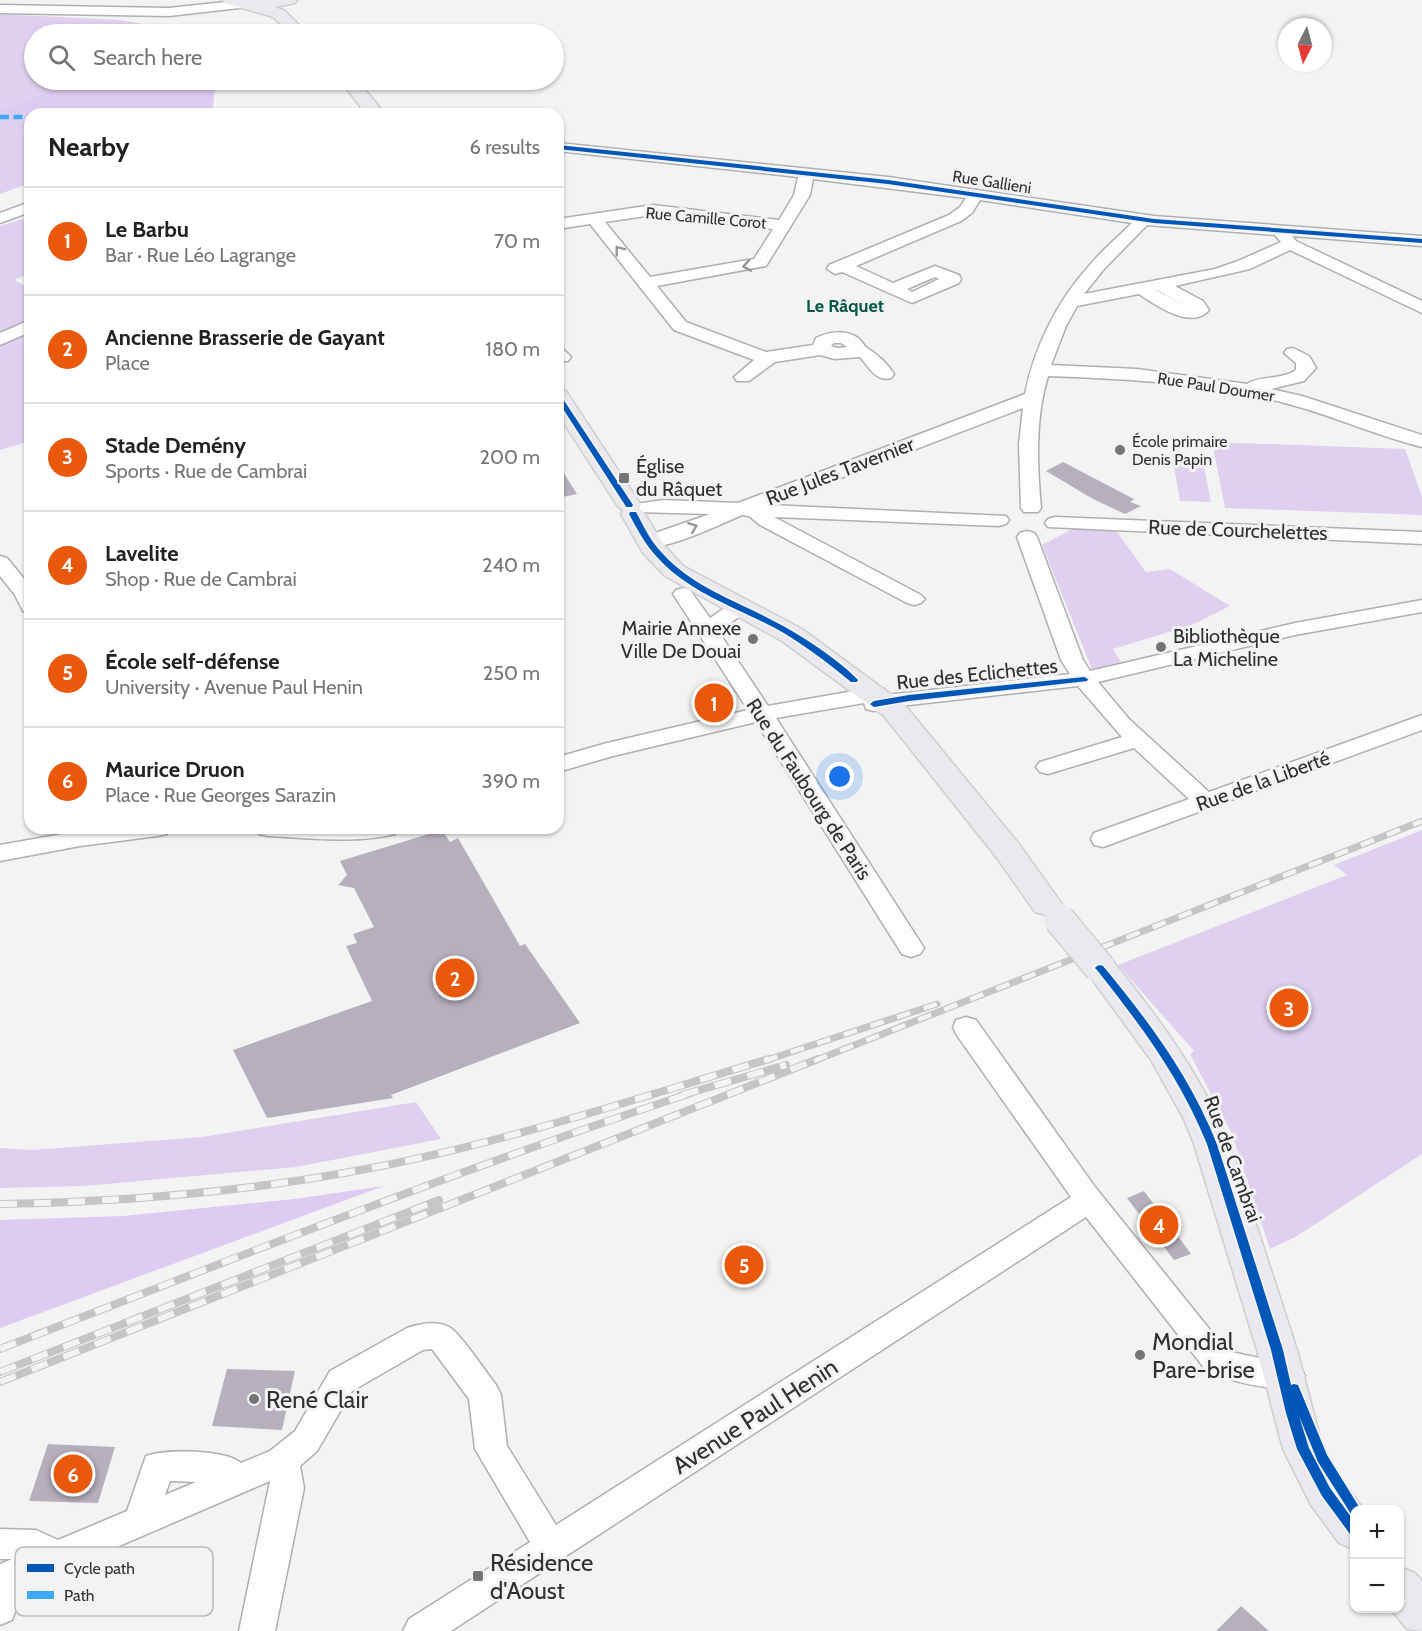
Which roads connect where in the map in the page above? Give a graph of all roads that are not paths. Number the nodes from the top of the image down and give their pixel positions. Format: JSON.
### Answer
{"nodes":[{"id":1,"x":225,"y":0,"type":"edge"},
{"id":2,"x":289,"y":0,"type":"edge"},
{"id":3,"x":242,"y":3,"type":"edge"},
{"id":4,"x":0,"y":9,"type":"edge"},
{"id":5,"x":153,"y":12,"type":"junction"},
{"id":6,"x":290,"y":24,"type":"edge"},
{"id":7,"x":298,"y":24,"type":"edge"},
{"id":8,"x":348,"y":90,"type":"edge"},
{"id":9,"x":354,"y":90,"type":"edge"},
{"id":10,"x":364,"y":108,"type":"edge"},
{"id":11,"x":365,"y":108,"type":"edge"},
{"id":12,"x":564,"y":148,"type":"edge"},
{"id":13,"x":806,"y":174,"type":"junction"},
{"id":14,"x":976,"y":195,"type":"junction"},
{"id":15,"x":24,"y":209,"type":"edge"},
{"id":16,"x":0,"y":218,"type":"edge"},
{"id":17,"x":594,"y":218,"type":"junction"},
{"id":18,"x":1143,"y":219,"type":"junction"},
{"id":19,"x":564,"y":223,"type":"edge"},
{"id":20,"x":783,"y":225,"type":"junction"},
{"id":21,"x":1286,"y":237,"type":"junction"},
{"id":22,"x":1422,"y":241,"type":"edge"},
{"id":23,"x":644,"y":283,"type":"junction"},
{"id":24,"x":1162,"y":286,"type":"junction"},
{"id":25,"x":894,"y":289,"type":"dead end"},
{"id":26,"x":1143,"y":289,"type":"junction"},
{"id":27,"x":1071,"y":302,"type":"junction"},
{"id":28,"x":1422,"y":308,"type":"edge"},
{"id":29,"x":24,"y":329,"type":"edge"},
{"id":30,"x":2,"y":343,"type":"edge"},
{"id":31,"x":1293,"y":353,"type":"dead end"},
{"id":32,"x":769,"y":358,"type":"junction"},
{"id":33,"x":1039,"y":370,"type":"junction"},
{"id":34,"x":885,"y":374,"type":"dead end"},
{"id":35,"x":742,"y":377,"type":"dead end"},
{"id":36,"x":1251,"y":390,"type":"junction"},
{"id":37,"x":1031,"y":398,"type":"junction"},
{"id":38,"x":564,"y":405,"type":"edge"},
{"id":39,"x":1422,"y":441,"type":"edge"},
{"id":40,"x":1031,"y":508,"type":"junction"},
{"id":41,"x":635,"y":509,"type":"junction"},
{"id":42,"x":746,"y":510,"type":"junction"},
{"id":43,"x":999,"y":520,"type":"junction"},
{"id":44,"x":1055,"y":523,"type":"junction"},
{"id":45,"x":1027,"y":537,"type":"junction"},
{"id":46,"x":1422,"y":538,"type":"edge"},
{"id":47,"x":648,"y":542,"type":"junction"},
{"id":48,"x":0,"y":562,"type":"edge"},
{"id":49,"x":24,"y":593,"type":"edge"},
{"id":50,"x":683,"y":594,"type":"dead end"},
{"id":51,"x":914,"y":599,"type":"dead end"},
{"id":52,"x":1422,"y":606,"type":"edge"},
{"id":53,"x":741,"y":607,"type":"junction"},
{"id":54,"x":706,"y":630,"type":"junction"},
{"id":55,"x":1084,"y":679,"type":"junction"},
{"id":56,"x":871,"y":695,"type":"junction"},
{"id":57,"x":761,"y":714,"type":"junction"},
{"id":58,"x":1422,"y":722,"type":"edge"},
{"id":59,"x":1137,"y":740,"type":"junction"},
{"id":60,"x":564,"y":763,"type":"edge"},
{"id":61,"x":1048,"y":767,"type":"dead end"},
{"id":62,"x":1206,"y":802,"type":"junction"},
{"id":63,"x":111,"y":834,"type":"edge"},
{"id":64,"x":1103,"y":839,"type":"dead end"},
{"id":65,"x":0,"y":853,"type":"edge"},
{"id":66,"x":910,"y":948,"type":"dead end"},
{"id":67,"x":966,"y":1027,"type":"dead end"},
{"id":68,"x":1089,"y":1200,"type":"junction"},
{"id":69,"x":1283,"y":1367,"type":"junction"},
{"id":70,"x":282,"y":1461,"type":"junction"},
{"id":71,"x":236,"y":1480,"type":"junction"},
{"id":72,"x":1352,"y":1505,"type":"edge"},
{"id":73,"x":141,"y":1520,"type":"junction"},
{"id":74,"x":1350,"y":1525,"type":"edge"},
{"id":75,"x":0,"y":1544,"type":"edge"},
{"id":76,"x":42,"y":1547,"type":"edge"},
{"id":77,"x":79,"y":1547,"type":"edge"},
{"id":78,"x":552,"y":1548,"type":"junction"},
{"id":79,"x":1404,"y":1568,"type":"edge"},
{"id":80,"x":5,"y":1578,"type":"edge"},
{"id":81,"x":1422,"y":1589,"type":"edge"},
{"id":82,"x":1404,"y":1592,"type":"edge"},
{"id":83,"x":0,"y":1609,"type":"edge"},
{"id":84,"x":1422,"y":1615,"type":"edge"},
{"id":85,"x":257,"y":1631,"type":"edge"},
{"id":86,"x":421,"y":1631,"type":"edge"}],
"edges":[{"from":1,"to":5,"type":"street"},
{"from":2,"to":3,"type":"main road"},
{"from":2,"to":7,"type":"main road"},
{"from":3,"to":5,"type":"street"},
{"from":3,"to":6,"type":"main road"},
{"from":4,"to":5,"type":"street"},
{"from":8,"to":10,"type":"main road"},
{"from":9,"to":11,"type":"main road"},
{"from":12,"to":13,"type":"street","name":"Rue Gallieni"},
{"from":13,"to":14,"type":"street","name":"Rue Gallieni"},
{"from":13,"to":20,"type":"street"},
{"from":14,"to":18,"type":"street","name":"Rue Gallieni"},
{"from":14,"to":25,"type":"street"},
{"from":15,"to":16,"type":"street"},
{"from":17,"to":19,"type":"street","name":"Rue Camille Corot"},
{"from":17,"to":20,"type":"street","name":"Rue Camille Corot"},
{"from":23,"to":17,"type":"street","one_way":true},
{"from":18,"to":21,"type":"street","name":"Rue Gallieni"},
{"from":18,"to":27,"type":"street"},
{"from":20,"to":23,"type":"street","one_way":true},
{"from":21,"to":22,"type":"street","name":"Rue Gallieni"},
{"from":21,"to":24,"type":"street"},
{"from":21,"to":28,"type":"street"},
{"from":23,"to":32,"type":"street"},
{"from":24,"to":26,"type":"street"},
{"from":24,"to":26,"type":"street"},
{"from":26,"to":27,"type":"street"},
{"from":27,"to":33,"type":"street"},
{"from":29,"to":30,"type":"street"},
{"from":31,"to":36,"type":"street"},
{"from":32,"to":34,"type":"street"},
{"from":32,"to":35,"type":"street"},
{"from":33,"to":36,"type":"street","name":"Rue Paul Doumer"},
{"from":33,"to":37,"type":"street"},
{"from":36,"to":39,"type":"street","name":"Rue Paul Doumer"},
{"from":37,"to":40,"type":"street"},
{"from":37,"to":42,"type":"street","name":"Rue Jules Tavernier"},
{"from":38,"to":41,"type":"main road"},
{"from":40,"to":43,"type":"street"},
{"from":40,"to":44,"type":"street"},
{"from":41,"to":42,"type":"street"},
{"from":41,"to":47,"type":"main road"},
{"from":42,"to":43,"type":"street"},
{"from":47,"to":42,"type":"street","name":"Rue Jules Tavernier","one_way":true},
{"from":42,"to":51,"type":"street"},
{"from":43,"to":45,"type":"street"},
{"from":44,"to":45,"type":"street"},
{"from":44,"to":46,"type":"street","name":"Rue de Courchelettes"},
{"from":45,"to":55,"type":"street"},
{"from":47,"to":53,"type":"main road"},
{"from":48,"to":49,"type":"street"},
{"from":50,"to":54,"type":"street","name":"Rue du Faubourg de Paris"},
{"from":52,"to":55,"type":"street","name":"Rue des Eclichettes"},
{"from":53,"to":54,"type":"street"},
{"from":53,"to":56,"type":"main road"},
{"from":54,"to":57,"type":"street","name":"Rue du Faubourg de Paris"},
{"from":55,"to":56,"type":"street","name":"Rue des Eclichettes"},
{"from":55,"to":59,"type":"street"},
{"from":56,"to":57,"type":"street","name":"Rue des Eclichettes"},
{"from":56,"to":69,"type":"main road","name":"Rue de Cambrai","bridge":true},
{"from":57,"to":60,"type":"street","name":"Rue des Eclichettes"},
{"from":57,"to":66,"type":"street","name":"Rue du Faubourg de Paris"},
{"from":58,"to":62,"type":"street","name":"Rue de la Liberté"},
{"from":59,"to":61,"type":"street"},
{"from":59,"to":62,"type":"street"},
{"from":62,"to":64,"type":"street","name":"Rue de la Liberté"},
{"from":63,"to":65,"type":"street"},
{"from":67,"to":68,"type":"street"},
{"from":68,"to":69,"type":"street"},
{"from":68,"to":78,"type":"street","name":"Avenue Paul Henin"},
{"from":69,"to":72,"type":"main road","name":"Rue de Cambrai"},
{"from":69,"to":74,"type":"main road","name":"Rue de Cambrai"},
{"from":70,"to":71,"type":"street"},
{"from":70,"to":78,"type":"street"},
{"from":70,"to":85,"type":"street"},
{"from":71,"to":73,"type":"street"},
{"from":71,"to":73,"type":"street"},
{"from":73,"to":77,"type":"street"},
{"from":75,"to":76,"type":"street"},
{"from":78,"to":86,"type":"street","name":"Avenue Paul Henin"},
{"from":79,"to":81,"type":"main road"},
{"from":80,"to":83,"type":"street"},
{"from":82,"to":84,"type":"main road"}]}
